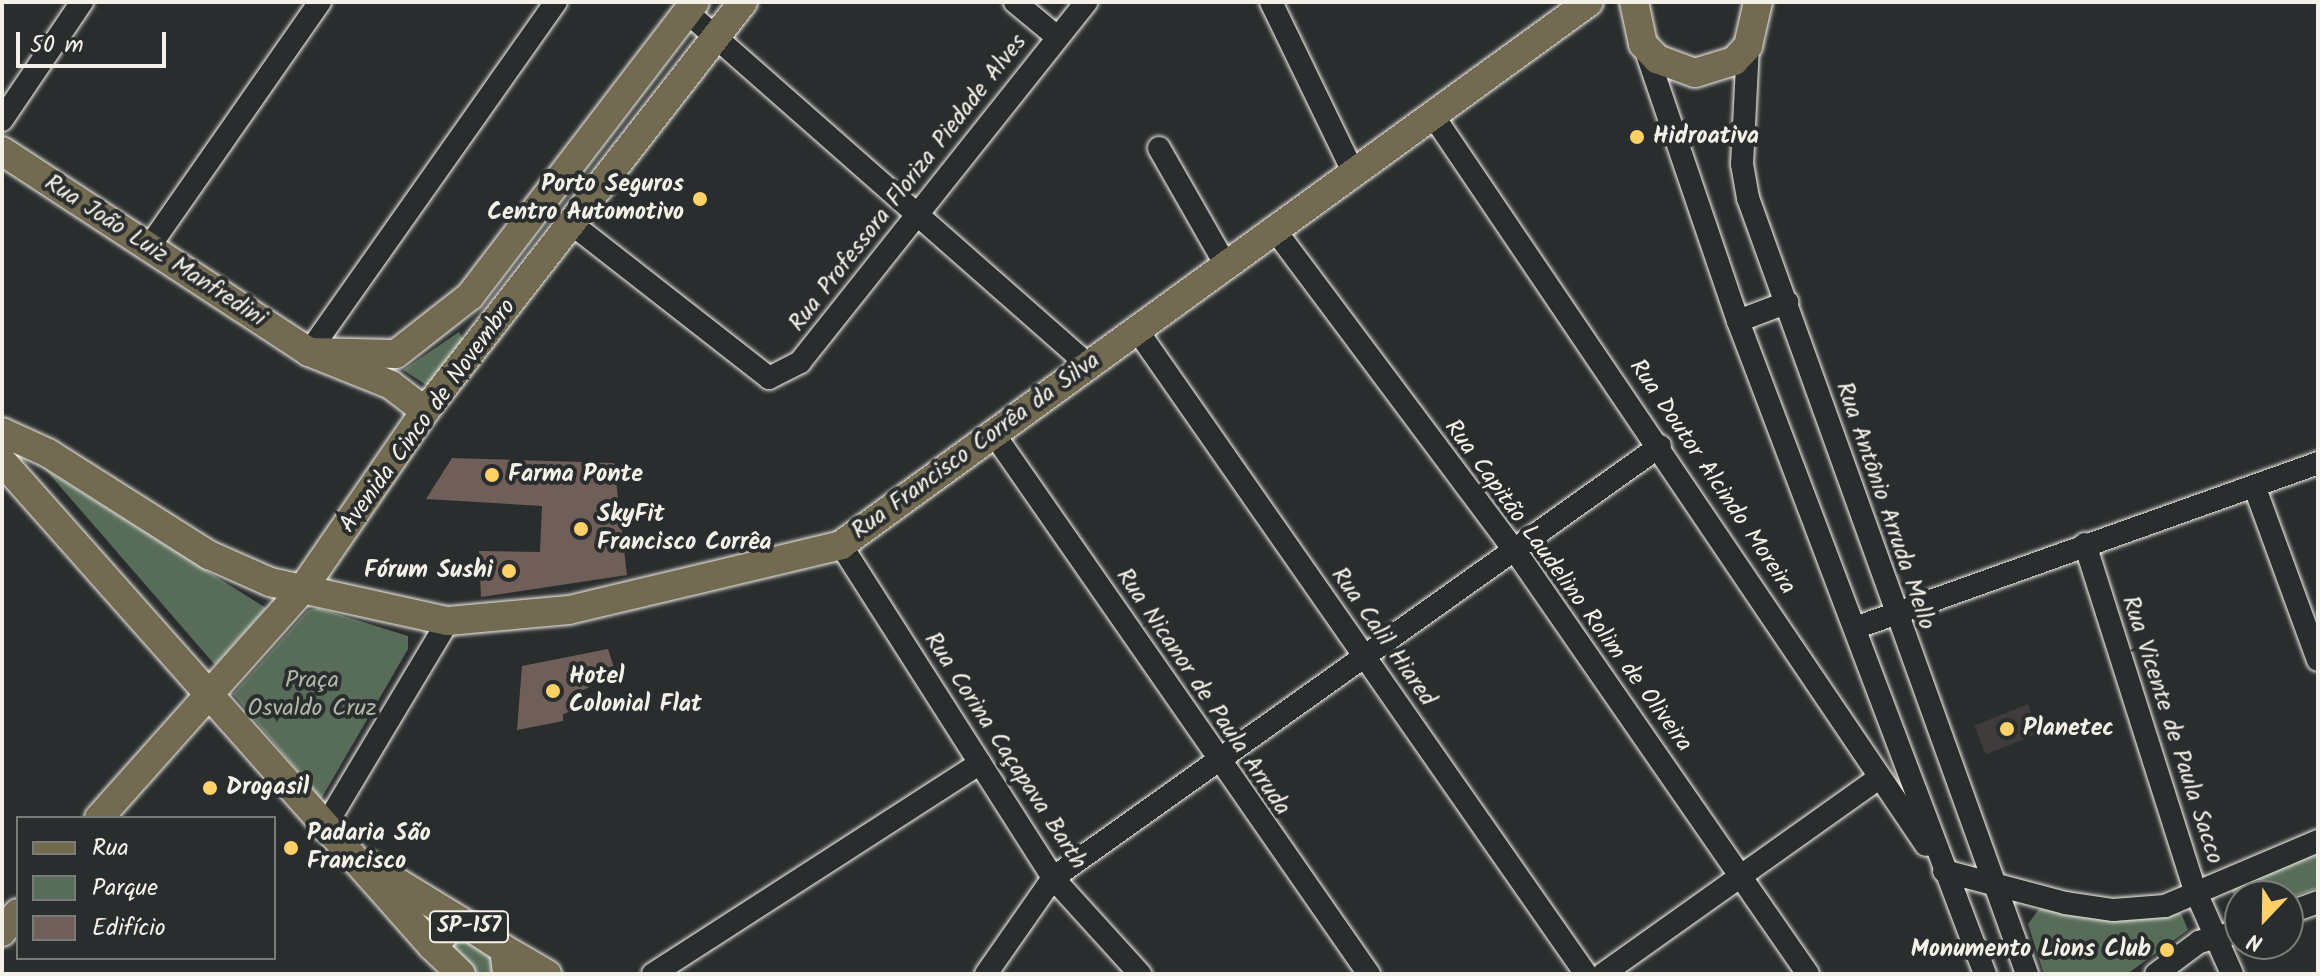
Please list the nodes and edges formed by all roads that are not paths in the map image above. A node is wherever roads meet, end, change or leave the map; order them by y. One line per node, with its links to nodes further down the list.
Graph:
1 (82, 2): 17 (street)
2 (320, 2): 24 (street)
3 (556, 2): 29 (street)
4 (743, 2): 13 (main road, Avenida Cinco de Novembro)
5 (1015, 2): 12 (street)
6 (1086, 2): 12 (street, Rua Professora Floriza Piedade Alves)
7 (1271, 2): 20 (street)
8 (1634, 2): 14 (main road)
9 (1759, 4): 15 (main road)
10 (691, 7): 13 (street); 29 (main road, Avenida Cinco de Novembro)
11 (1578, 10): 14 (main road, Rua Francisco Corrêa da Silva); 16 (main road, Rua Francisco Corrêa da Silva)
12 (1056, 36): 21 (street, Rua Professora Floriza Piedade Alves)
13 (714, 39): 21 (street); 22 (main road, Avenida Cinco de Novembro)
14 (1640, 39): 15 (main road, Rua Francisco Corrêa da Silva); 27 (street)
15 (1748, 46): 26 (street, Rua Antônio Arruda Mello)
16 (1432, 114): 20 (main road, Rua Francisco Corrêa da Silva); 34 (street, Rua Doutor Alcindo Moreira)
17 (2, 120)
18 (1159, 148): 25 (street)
19 (2, 151): 24 (main road, Rua João Luiz Manfredini)
20 (1353, 172): 23 (main road, Rua Francisco Corrêa da Silva)
21 (917, 211): 22 (street, Rua Professora Floriza Piedade Alves); 30 (street)
22 (572, 224): 31 (main road, Avenida Cinco de Novembro)
23 (1277, 233): 25 (main road, Rua Francisco Corrêa da Silva); 40 (street, Rua Capitão Laudelino Rolim de Oliveira)
24 (149, 247): 29 (main road, Rua João Luiz Manfredini)
25 (1227, 267): 28 (main road, Rua Francisco Corrêa da Silva)
26 (1788, 302): 27 (street); 42 (street, Rua Antônio Arruda Mello)
27 (1738, 321): 44 (street)
28 (1137, 330): 30 (main road, Rua Francisco Corrêa da Silva); 45 (street, Rua Calil Hiared)
29 (309, 352): 31 (main road, Rua João Luiz Manfredini)
30 (1086, 363): 33 (main road, Rua Francisco Corrêa da Silva)
31 (425, 411): 41 (main road, Avenida Cinco de Novembro)
32 (2, 432): 41 (main road, Rua Francisco Corrêa da Silva)
33 (996, 437): 39 (main road, Rua Francisco Corrêa da Silva); 48 (street, Rua Nicanor de Paula Arruda)
34 (1660, 446): 40 (street); 50 (street, Rua Doutor Alcindo Moreira)
35 (2, 461): 47 (main road)
36 (2318, 463): 37 (street)
37 (2255, 488): 38 (street); 46 (street)
38 (2085, 544): 42 (street); 58 (street, Rua Vicente de Paula Sacco)
39 (841, 545): 43 (main road, Rua Francisco Corrêa da Silva); 49 (street, Rua Corina Caçapava Barth)
40 (1516, 552): 45 (street); 55 (street, Rua Capitão Laudelino Rolim de Oliveira)
41 (302, 590): 43 (main road, Rua Francisco Corrêa da Silva); 47 (main road, Avenida Cinco de Novembro)
42 (1893, 615): 44 (street); 57 (street, Rua Antônio Arruda Mello)
43 (448, 621): 52 (street)
44 (1855, 628): 54 (street)
45 (1366, 658): 48 (street); 72 (street, Rua Calil Hiared)
46 (2318, 660)
47 (208, 691): 51 (main road, Avenida Cinco de Novembro); 52 (main road)
48 (1219, 757): 56 (street); 71 (street, Rua Nicanor de Paula Arruda)
49 (980, 763): 56 (street, Rua Corina Caçapava Barth); 68 (street)
50 (1879, 778): 54 (street, Rua Doutor Alcindo Moreira); 55 (street)
51 (101, 816)
52 (329, 837): 60 (main road); 64 (main road)
53 (2318, 841): 58 (street)
54 (1944, 871): 57 (street); 75 (street)
55 (1741, 876): 73 (street); 74 (street, Rua Capitão Laudelino Rolim de Oliveira)
56 (1053, 878): 69 (street); 70 (street, Rua Corina Caçapava Barth)
57 (1989, 882): 58 (street); 76 (street, Rua Antônio Arruda Mello)
58 (2195, 890): 63 (street, Rua Vicente de Paula Sacco)
59 (16, 915): 61 (main road)
60 (470, 927): 64 (main road, SP-157); 65 (main road, SP-157)
61 (2, 932)
62 (2224, 937): 63 (street)
63 (2218, 939): 77 (street); 78 (street, Rua Vicente de Paula Sacco)
64 (431, 958): 66 (main road, SP-157)
65 (506, 961): 67 (main road, SP-157)
66 (461, 974)
67 (547, 974)
68 (653, 974)
69 (986, 974)
70 (1140, 974)
71 (1369, 974)
72 (1586, 974)
73 (1603, 974)
74 (1808, 974)
75 (1985, 974)
76 (2027, 974)
77 (2156, 974)
78 (2232, 974)

